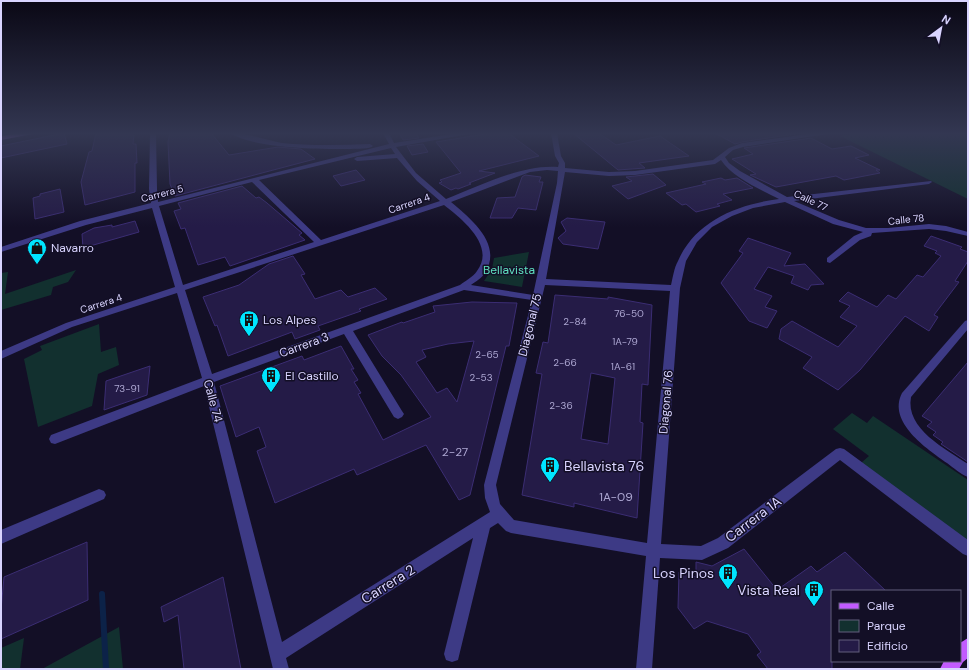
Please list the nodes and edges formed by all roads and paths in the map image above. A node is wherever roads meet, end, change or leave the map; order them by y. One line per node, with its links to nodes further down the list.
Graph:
1 (153, 164): 16 (street, Calle 74)
2 (319, 164): 12 (street, Carrera 5)
3 (406, 164): 15 (street)
4 (562, 164): 10 (street, Diagonal 75)
5 (570, 164): 11 (street)
6 (708, 164): 11 (street, Carrera 4)
7 (712, 164): 9 (street, Calle 77)
8 (726, 164): 9 (street, Calle 77)
9 (728, 167): 14 (street, Calle 77)
10 (562, 170): 11 (street, Carrera 4); 15 (street, Carrera 4); 24 (street, Diagonal 75)
11 (592, 173)
12 (254, 180): 16 (street, Carrera 5); 21 (street)
13 (930, 182): 14 (street)
14 (784, 199): 17 (street, Calle 77); 26 (street, Diagonal 76)
15 (446, 202): 21 (street, Carrera 4); 25 (street)
16 (156, 205): 22 (street, Carrera 5); 27 (street, Calle 74)
17 (845, 226): 18 (street, Calle 78); 20 (street)
18 (867, 230): 19 (street, Calle 78); 20 (street)
19 (968, 234)
20 (857, 238): 23 (street)
21 (321, 244): 27 (street, Carrera 4)
22 (1, 250)
23 (830, 260)
24 (541, 282): 26 (street); 28 (street, Diagonal 75)
25 (463, 287): 28 (street); 30 (street, Carrera 3)
26 (676, 288): 41 (street, Diagonal 76)
27 (180, 289): 31 (street, Carrera 4); 32 (street, Calle 74)
28 (536, 298): 37 (street, Diagonal 75)
29 (968, 323): 35 (street)
30 (347, 330): 32 (street, Carrera 3); 33 (street)
31 (1, 355)
32 (208, 380): 34 (street, Carrera 3); 45 (street, Calle 74)
33 (398, 414)
34 (55, 439)
35 (968, 471)
36 (98, 495): 39 (street)
37 (498, 515): 38 (street, Carrera 2); 41 (street, Carrera 1A)
38 (484, 524): 43 (street); 45 (street, Carrera 2)
39 (1, 538)
40 (968, 549): 41 (street, Carrera 1A)
41 (655, 551): 46 (street, Diagonal 76)
42 (968, 646): 44 (main road)
43 (452, 654)
44 (961, 654)
45 (280, 661)
46 (644, 669)

